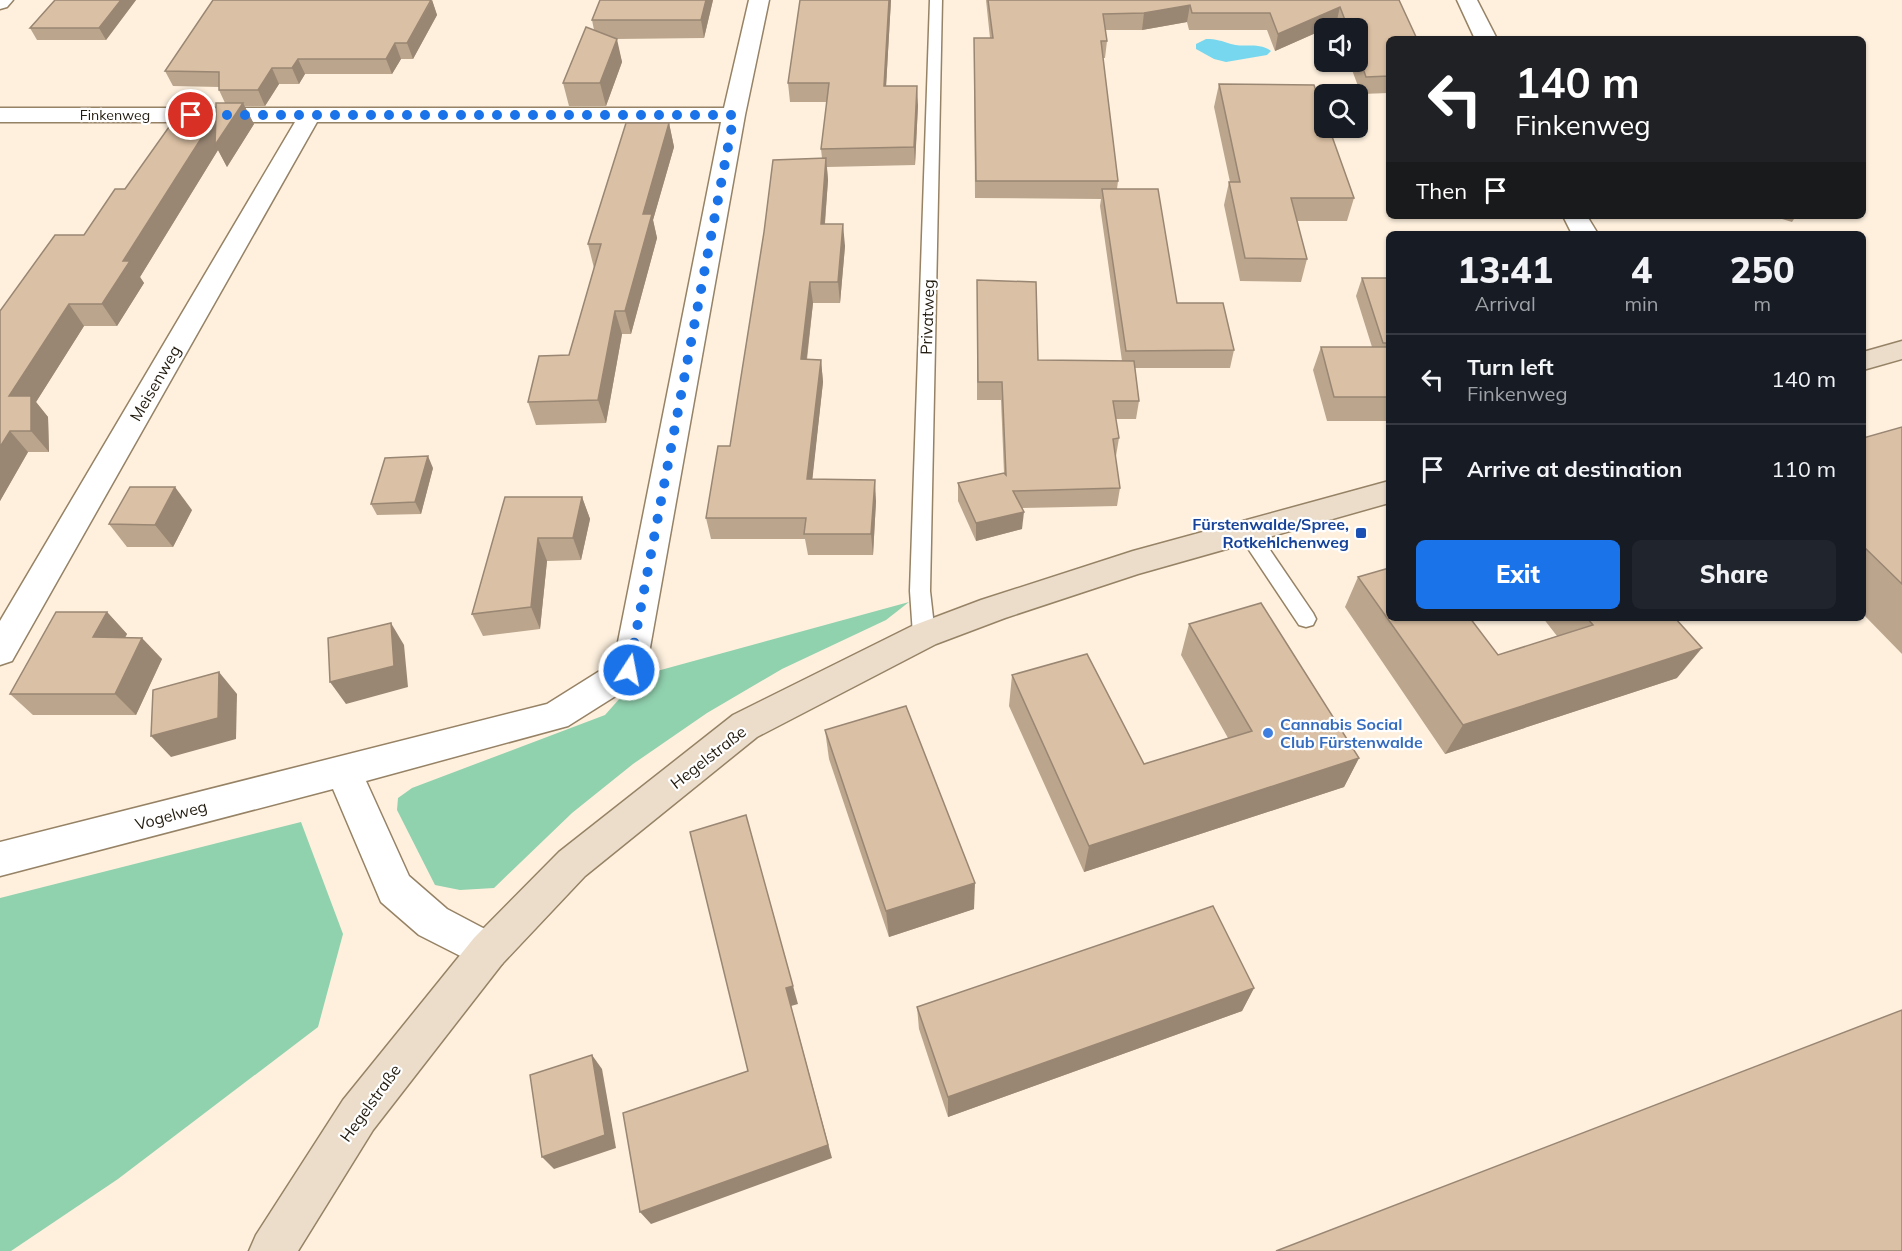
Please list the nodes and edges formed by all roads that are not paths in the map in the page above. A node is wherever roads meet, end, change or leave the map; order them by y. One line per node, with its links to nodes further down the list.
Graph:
1 (759, 0): 7 (street)
2 (936, 0): 13 (lane, Privatweg)
3 (1467, 0): 4 (street)
4 (1485, 36)
5 (0, 115): 6 (street, Finkenweg)
6 (310, 115): 7 (street, Finkenweg); 14 (street, Meisenweg)
7 (734, 115): 15 (street, Vogelweg)
8 (1902, 350): 9 (main road)
9 (1866, 360)
10 (1386, 493): 11 (main road, Hegelstraße)
11 (1246, 530): 12 (lane); 13 (main road, Hegelstraße)
12 (1306, 619)
13 (924, 635): 17 (main road, Hegelstraße)
14 (0, 651)
15 (343, 770): 16 (street, Vogelweg); 17 (street)
16 (0, 859)
17 (488, 951): 18 (main road, Hegelstraße)
18 (272, 1251)

